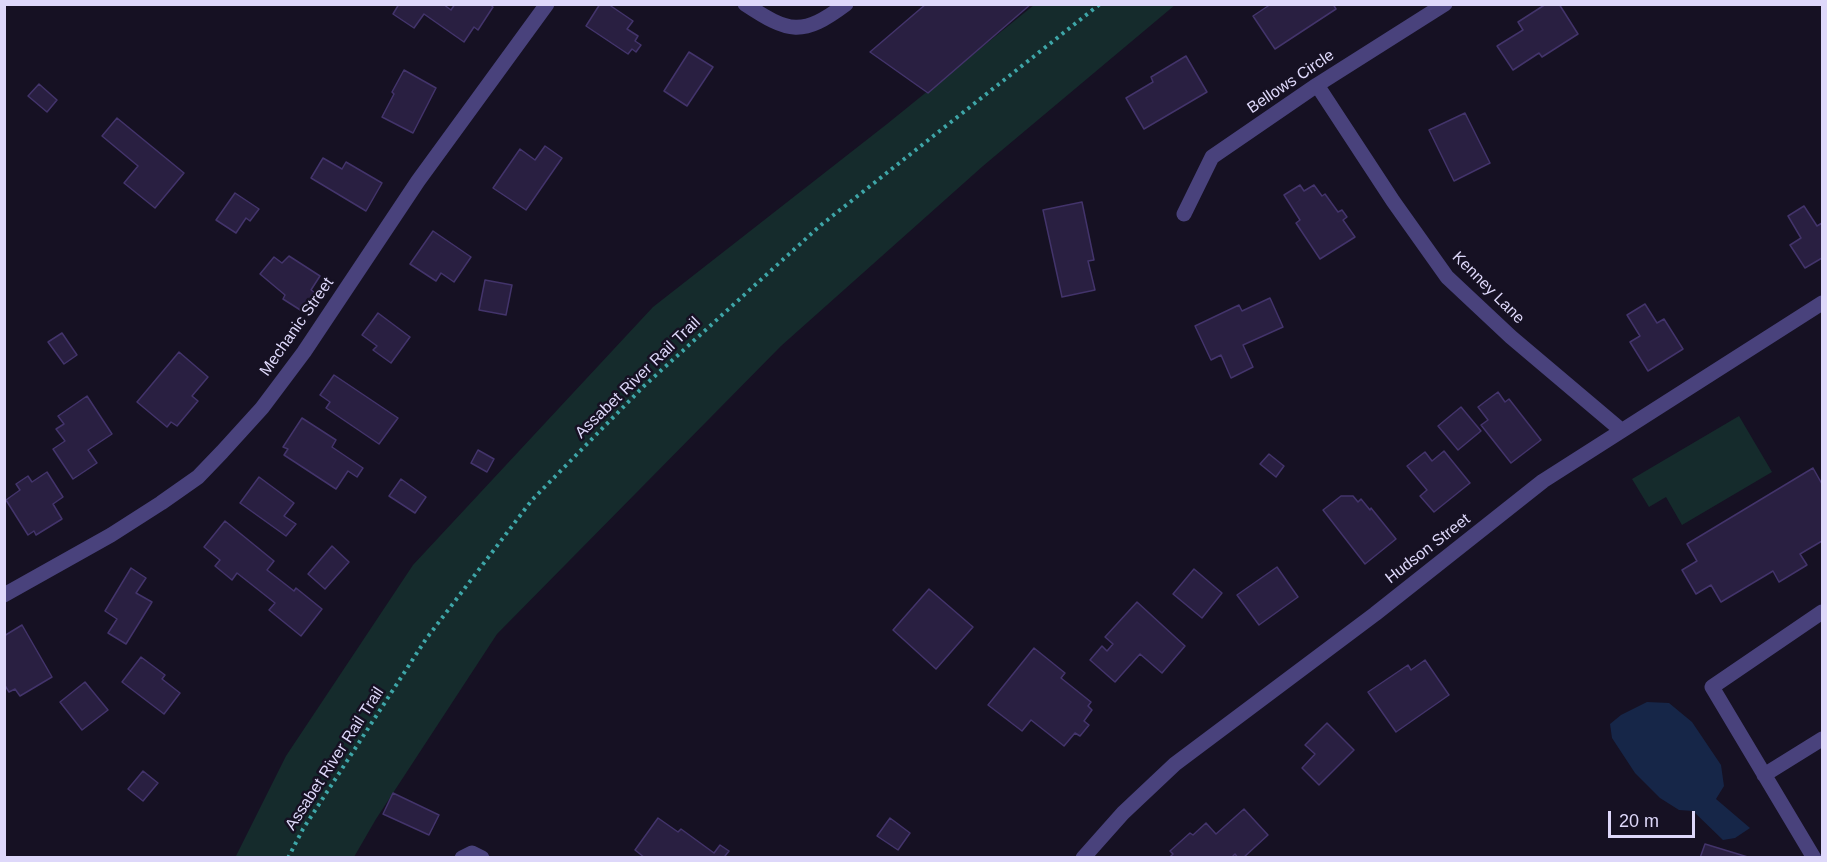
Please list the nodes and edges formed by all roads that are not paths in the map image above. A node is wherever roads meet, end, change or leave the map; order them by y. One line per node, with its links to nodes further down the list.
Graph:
1 (547, 4): 9 (street, Mechanic Street)
2 (745, 4): 3 (street)
3 (846, 4)
4 (1445, 4): 5 (street, Bellows Circle)
5 (1317, 86): 6 (street, Bellows Circle); 8 (street, Kenney Lane)
6 (1184, 214)
7 (1822, 303): 8 (street, Hudson Street)
8 (1621, 430): 15 (street, Hudson Street)
9 (4, 595)
10 (1822, 612): 12 (street)
11 (1822, 739): 12 (street)
12 (1764, 775): 16 (street)
13 (462, 858): 14 (street)
14 (482, 858)
15 (1083, 858)
16 (1814, 858)

